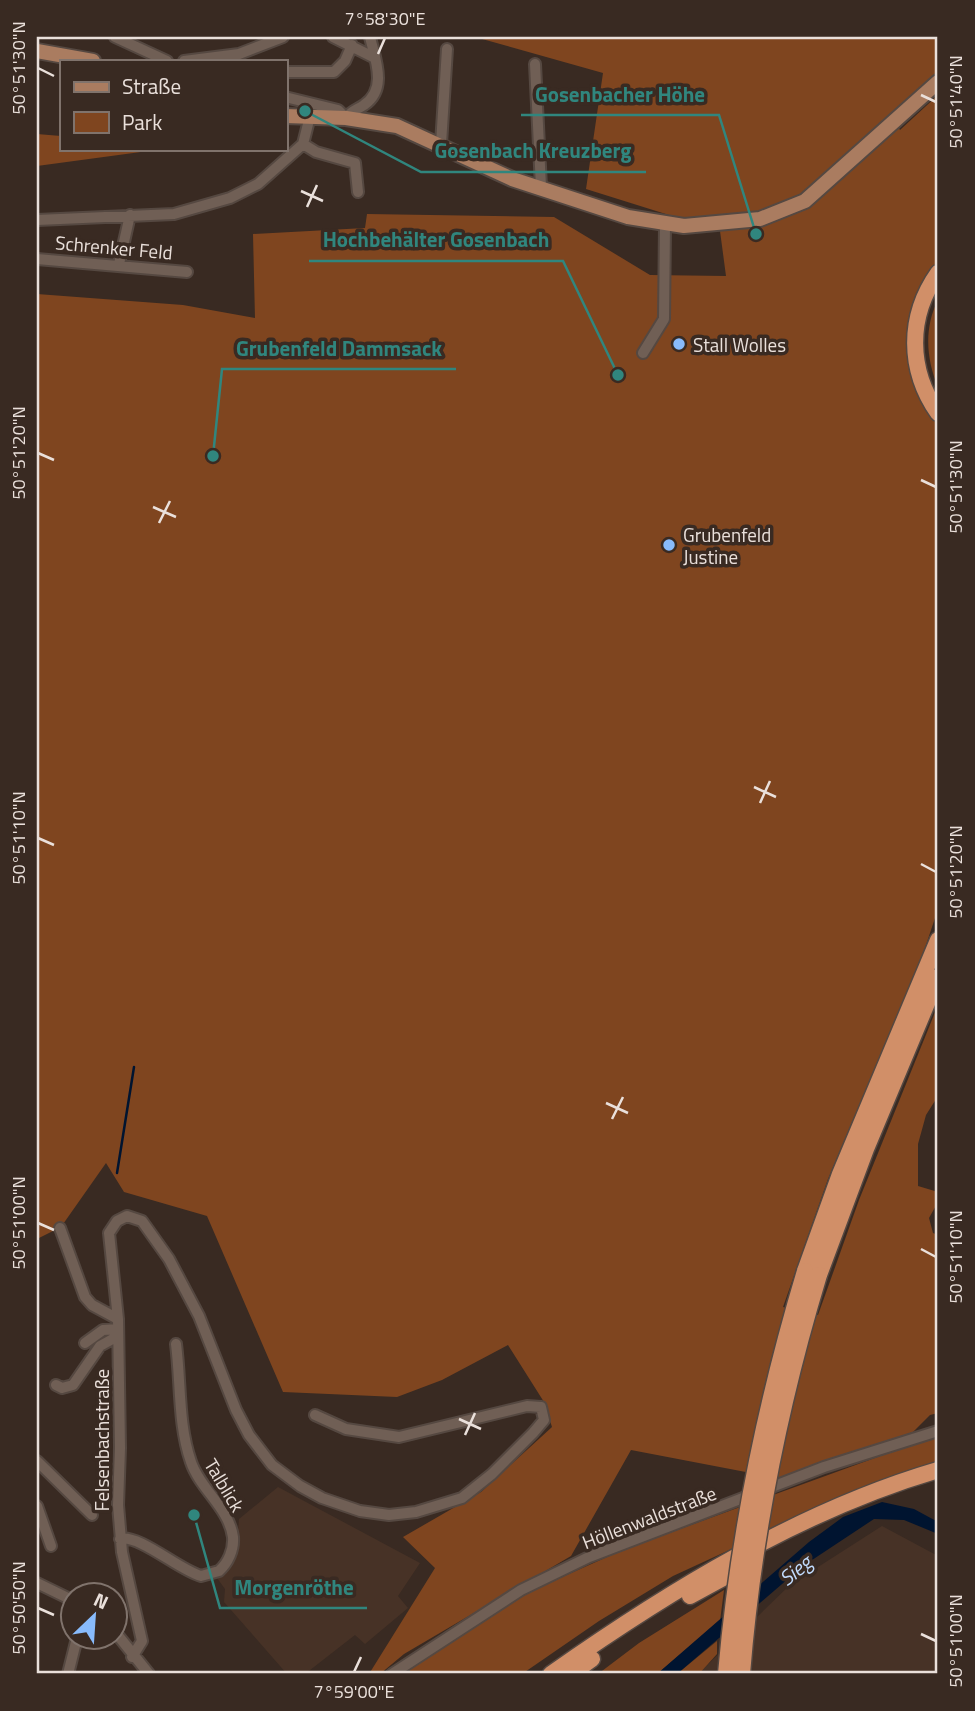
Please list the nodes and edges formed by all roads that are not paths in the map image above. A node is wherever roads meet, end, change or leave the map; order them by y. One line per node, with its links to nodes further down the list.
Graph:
1 (115, 37): 10 (street)
2 (283, 37): 11 (street)
3 (333, 37): 5 (street)
4 (370, 37): 8 (street)
5 (352, 45): 8 (street); 13 (street)
6 (447, 49): 20 (street)
7 (37, 51): 9 (main road)
8 (375, 58): 18 (street)
9 (87, 60)
10 (165, 60)
11 (192, 60)
12 (535, 64): 21 (street)
13 (289, 72)
14 (938, 82): 25 (main road)
15 (287, 97): 18 (street)
16 (287, 116): 17 (main road)
17 (310, 116): 18 (main road); 19 (street)
18 (346, 118): 20 (main road)
19 (303, 144): 22 (street); 23 (street)
20 (442, 144): 21 (main road)
21 (541, 187): 25 (main road)
22 (358, 192)
23 (130, 215): 24 (street); 27 (street)
24 (37, 220)
25 (665, 225): 31 (street)
26 (37, 258): 27 (street, Schrenker Feld)
27 (119, 264): 28 (street, Schrenker Feld)
28 (187, 272)
29 (938, 273): 33 (highway)
30 (938, 287): 32 (highway)
31 (643, 353)
32 (938, 400)
33 (938, 413)
34 (938, 940): 37 (highway)
35 (938, 977): 37 (highway)
36 (60, 1228): 38 (street)
37 (812, 1273): 61 (highway, bridge); 62 (highway, bridge)
38 (118, 1328): 39 (street); 41 (street); 42 (street, Felsenbachstraße); 48 (street, Felsenbachstraße)
39 (85, 1343)
40 (176, 1344): 48 (street, Talblick)
41 (56, 1385)
42 (316, 1415)
43 (938, 1431): 58 (street, Höllenwaldstraße)
44 (37, 1461): 47 (street)
45 (935, 1477): 50 (highway)
46 (37, 1506): 49 (street)
47 (92, 1515)
48 (120, 1539): 55 (street, Felsenbachstraße)
49 (51, 1546)
50 (758, 1553): 59 (highway); 60 (highway)
51 (37, 1583): 52 (street)
52 (60, 1594)
53 (73, 1652): 56 (street)
54 (129, 1652): 55 (street)
55 (132, 1657): 57 (street)
56 (68, 1674)
57 (149, 1674)
58 (391, 1674)
59 (551, 1674)
60 (570, 1674)
61 (726, 1674)
62 (742, 1674)

